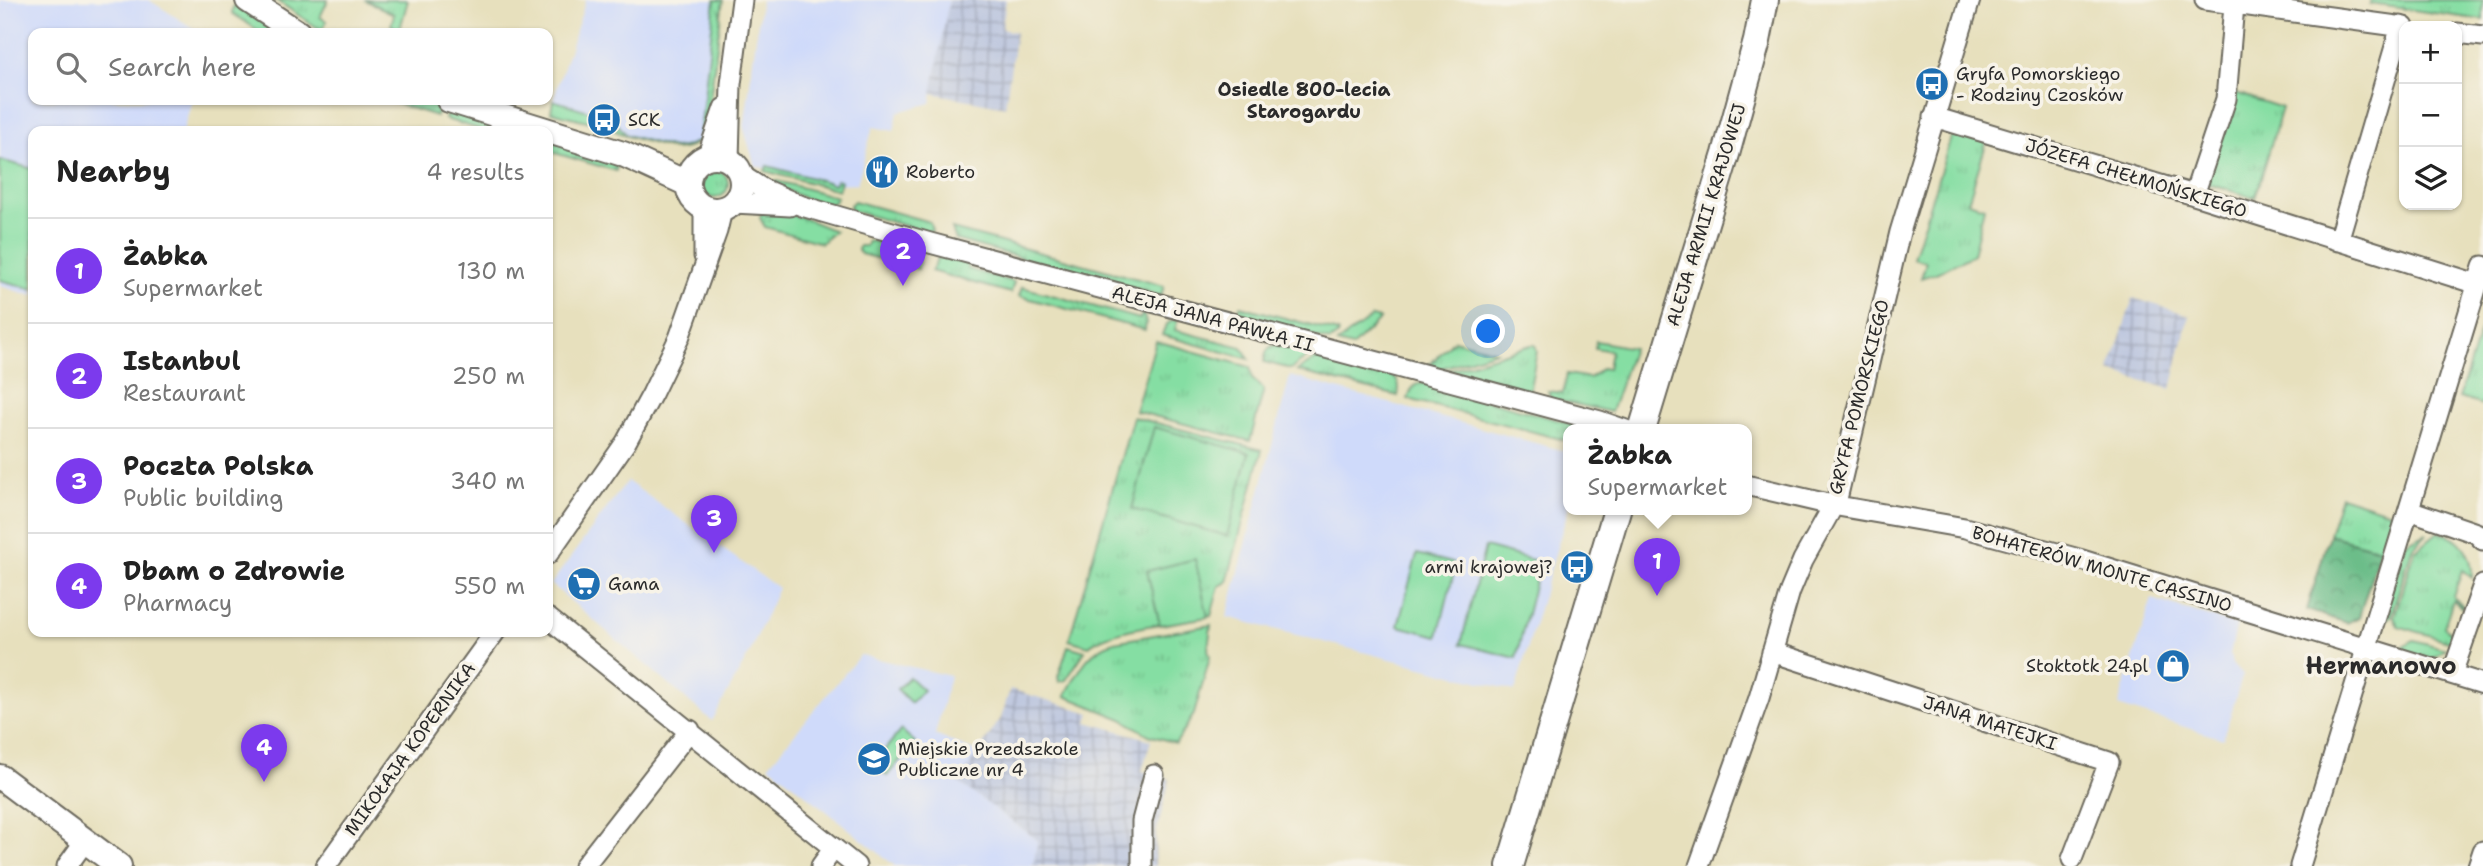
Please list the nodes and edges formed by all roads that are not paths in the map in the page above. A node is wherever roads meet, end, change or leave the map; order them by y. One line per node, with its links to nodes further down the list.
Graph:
1 (248, 0): 8 (street)
2 (742, 0): 16 (street)
3 (1765, 0): 23 (main road, ALEJA ARMII KRAJOWEJ)
4 (1970, 0): 13 (street, GRYFA POMORSKIEGO)
5 (2205, 0): 6 (street)
6 (2234, 5): 7 (street); 17 (street)
7 (2399, 26)
8 (290, 28)
9 (2462, 34): 10 (street)
10 (2483, 36)
11 (2399, 39): 20 (street)
12 (465, 105): 14 (street, ALEJA JANA PAWŁA II)
13 (1934, 117): 17 (street, JÓZEFA CHEŁMOŃSKIEGO); 25 (street, GRYFA POMORSKIEGO)
14 (533, 126)
15 (553, 132): 16 (street, ALEJA JANA PAWŁA II)
16 (712, 168): 18 (street, ALEJA JANA PAWŁA II); 19 (street); 19 (street)
17 (2194, 195): 20 (street, JÓZEFA CHEŁMOŃSKIEGO)
18 (802, 206): 19 (street, ALEJA JANA PAWŁA II); 22 (street, ALEJA JANA PAWŁA II)
19 (720, 207): 29 (street)
20 (2337, 241): 21 (street, JÓZEFA CHEŁMOŃSKIEGO)
21 (2480, 275): 26 (street)
22 (1609, 424)
23 (1644, 424)
24 (1752, 486): 25 (street, BOHATERÓW MONTE CASSINO)
25 (1832, 505): 33 (street, BOHATERÓW MONTE CASSINO); 34 (street, GRYFA POMORSKIEGO)
26 (2409, 510): 28 (street); 33 (street)
27 (1615, 515): 51 (main road)
28 (2483, 540)
29 (553, 547)
30 (2483, 584): 35 (street)
31 (553, 622): 37 (street)
32 (491, 637): 46 (street, MIKOŁAJA KOPERNIKA)
33 (2365, 648): 35 (street, BOHATERÓW MONTE CASSINO); 53 (street)
34 (1772, 652): 43 (street, JANA MATEJKI); 52 (street, GRYFA POMORSKIEGO)
35 (2452, 674): 36 (street, BOHATERÓW MONTE CASSINO)
36 (2483, 684)
37 (690, 730): 41 (street); 47 (street)
38 (1154, 775): 50 (street)
39 (0, 777): 40 (street)
40 (85, 841): 44 (street); 45 (street)
41 (834, 848): 48 (street); 49 (street)
42 (2483, 850): 54 (street)
43 (2072, 859)
44 (67, 866)
45 (119, 866)
46 (326, 866)
47 (584, 866)
48 (821, 866)
49 (856, 866)
50 (1142, 866)
51 (1510, 866)
52 (1699, 866)
53 (2300, 866)
54 (2478, 866)

